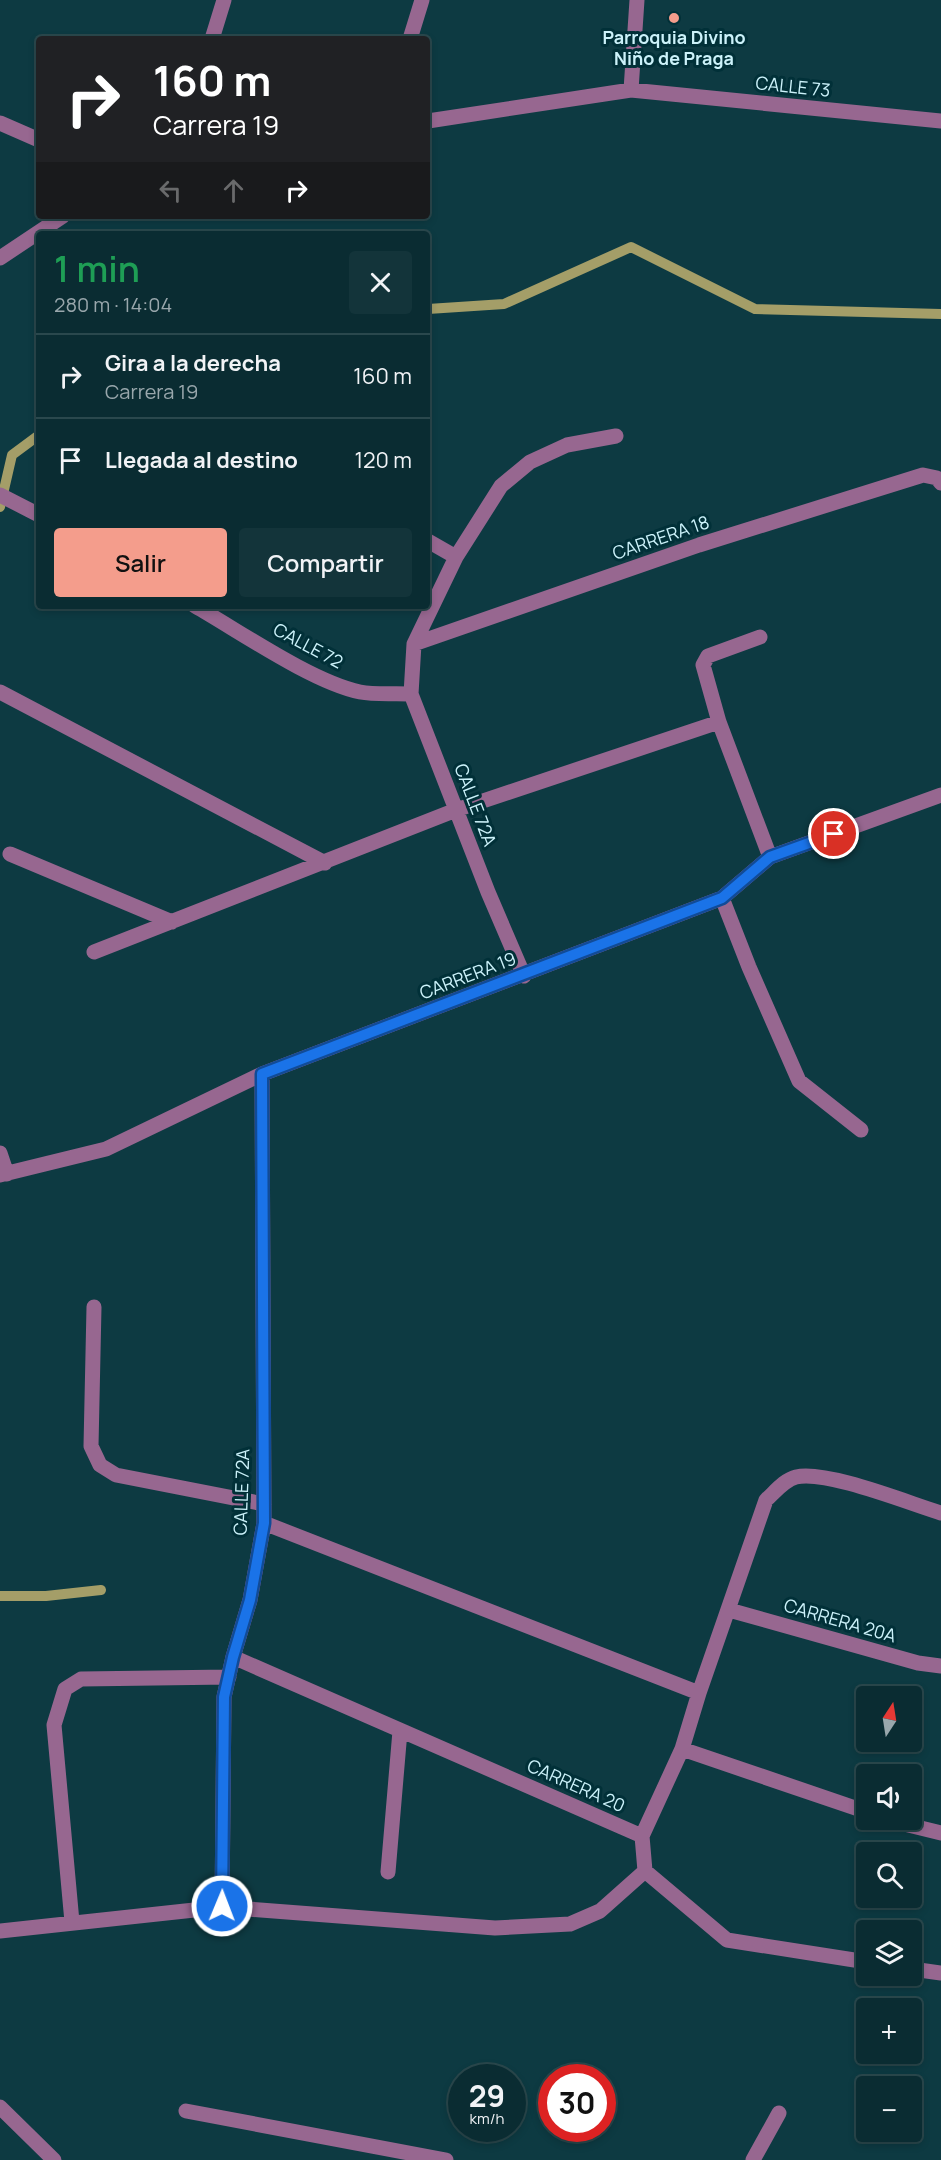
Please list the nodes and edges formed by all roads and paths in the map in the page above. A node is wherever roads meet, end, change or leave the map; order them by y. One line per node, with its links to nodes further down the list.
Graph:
1 (224, 0): 4 (street)
2 (422, 0): 5 (street)
3 (638, 0): 6 (street)
4 (213, 36)
5 (411, 36)
6 (631, 90): 7 (street, CALLE 73); 8 (street, CALLE 73)
7 (430, 121)
8 (941, 121)
9 (0, 123): 10 (street)
10 (36, 139)
11 (58, 219): 12 (street)
12 (40, 231)
13 (36, 234): 14 (street)
14 (0, 258)
15 (616, 436): 20 (street)
16 (941, 483): 23 (street, CARRERA 18)
17 (0, 495): 18 (street)
18 (36, 514)
19 (430, 543): 20 (street)
20 (456, 557): 23 (street)
21 (200, 609): 25 (street, CALLE 72)
22 (760, 637): 26 (street)
23 (414, 644): 25 (street, CALLE 72A)
24 (0, 692): 31 (street)
25 (411, 694): 28 (street, CALLE 72A)
26 (719, 722): 28 (street); 30 (street)
27 (941, 795): 30 (street, CARRERA 19)
28 (456, 810): 31 (street); 35 (street, CALLE 72A)
29 (10, 854): 33 (street)
30 (770, 857): 32 (street, CARRERA 19)
31 (325, 863): 33 (street)
32 (722, 898): 35 (street, CARRERA 19); 37 (street)
33 (172, 922): 34 (street)
34 (94, 952)
35 (524, 976): 36 (street, CARRERA 19)
36 (262, 1074): 39 (street, CARRERA 19); 41 (street, CALLE 72A)
37 (861, 1130)
38 (0, 1153): 39 (street)
39 (4, 1175)
40 (94, 1307): 41 (street)
41 (264, 1504): 43 (street, CALLE 72A)
42 (941, 1513): 44 (street)
43 (264, 1523): 45 (street, CALLE 72A); 48 (street)
44 (729, 1610): 46 (street, CARRERA 20A); 48 (street)
45 (233, 1657): 47 (street, CALLE 72A); 49 (street, CARRERA 20)
46 (941, 1666)
47 (229, 1677): 57 (street, CALLE 72A); 58 (street)
48 (699, 1693): 50 (street)
49 (400, 1731): 54 (street, CARRERA 20); 56 (street)
50 (682, 1749): 51 (street); 54 (street)
51 (856, 1808)
52 (922, 1828): 53 (street)
53 (941, 1833)
54 (642, 1836): 55 (street)
55 (645, 1871): 57 (street); 60 (street)
56 (388, 1872)
57 (222, 1906): 58 (street)
58 (72, 1922): 59 (street)
59 (0, 1931)
60 (856, 1960)
61 (922, 1970): 62 (street)
62 (941, 1973)
63 (0, 2107): 66 (street)
64 (186, 2111): 67 (street)
65 (779, 2113): 68 (street)
66 (54, 2160)
67 (446, 2160)
68 (753, 2160)

